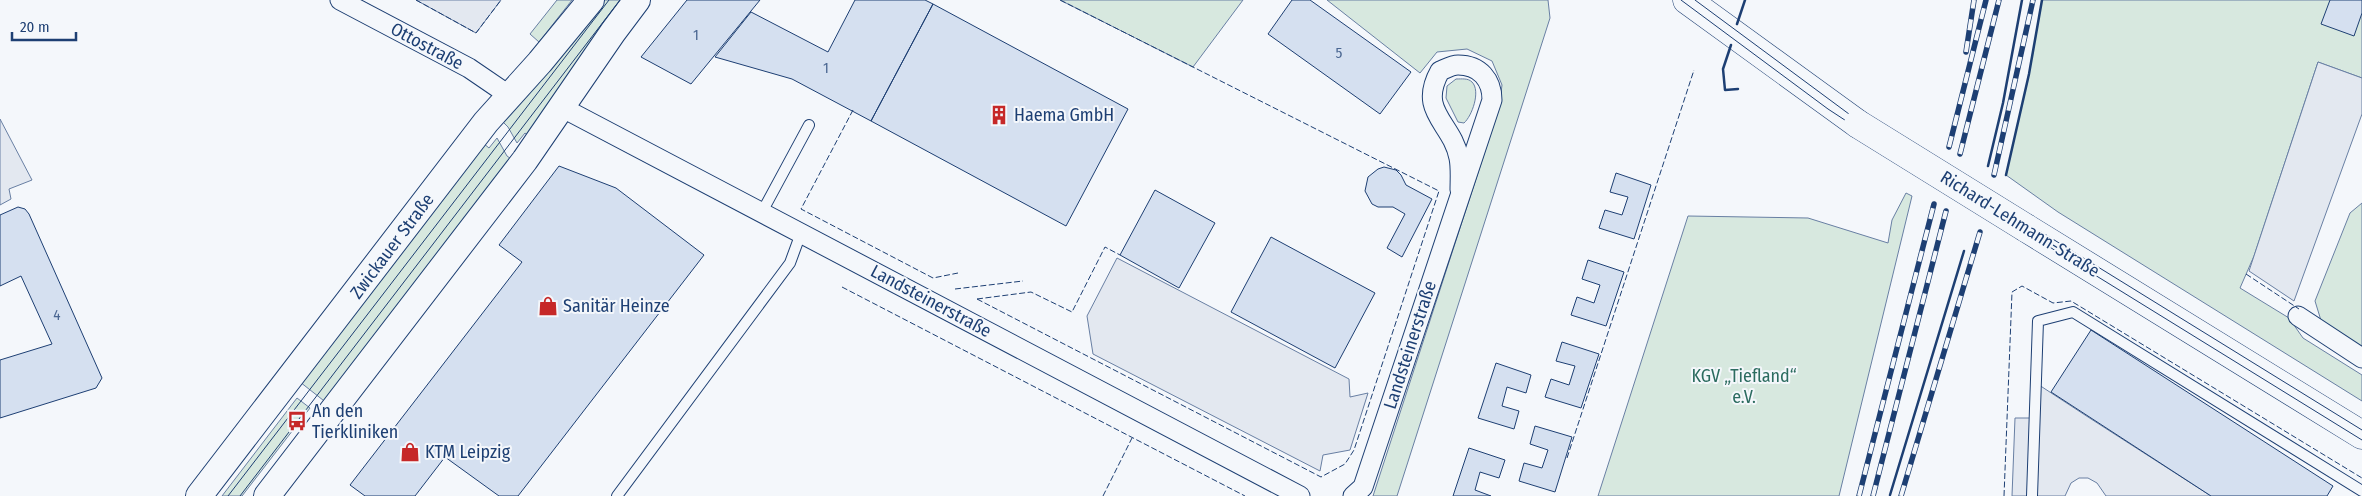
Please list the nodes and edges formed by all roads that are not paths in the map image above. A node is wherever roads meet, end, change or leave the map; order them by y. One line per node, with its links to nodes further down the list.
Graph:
1 (340, 0): 5 (street, Ottostraße)
2 (591, 0): 5 (main road, Zwickauer Straße)
3 (637, 0): 6 (main road)
4 (1687, 0): 13 (main road, Richard-Lehmann-Straße, bridge)
5 (510, 96): 15 (main road, Zwickauer Straße)
6 (561, 107): 9 (street, Landsteinerstraße); 16 (main road)
7 (809, 125): 9 (lane)
8 (1460, 190): 8 (street, Landsteinerstraße); 19 (street, Landsteinerstraße)
9 (762, 212): 10 (street, Landsteinerstraße)
10 (801, 233): 17 (lane); 18 (street, Landsteinerstraße)
11 (2298, 316): 12 (street)
12 (2362, 358)
13 (2362, 435)
14 (2362, 491): 20 (lane)
15 (199, 496)
16 (267, 496)
17 (617, 496)
18 (1300, 496)
19 (1354, 496)
20 (2032, 496)

